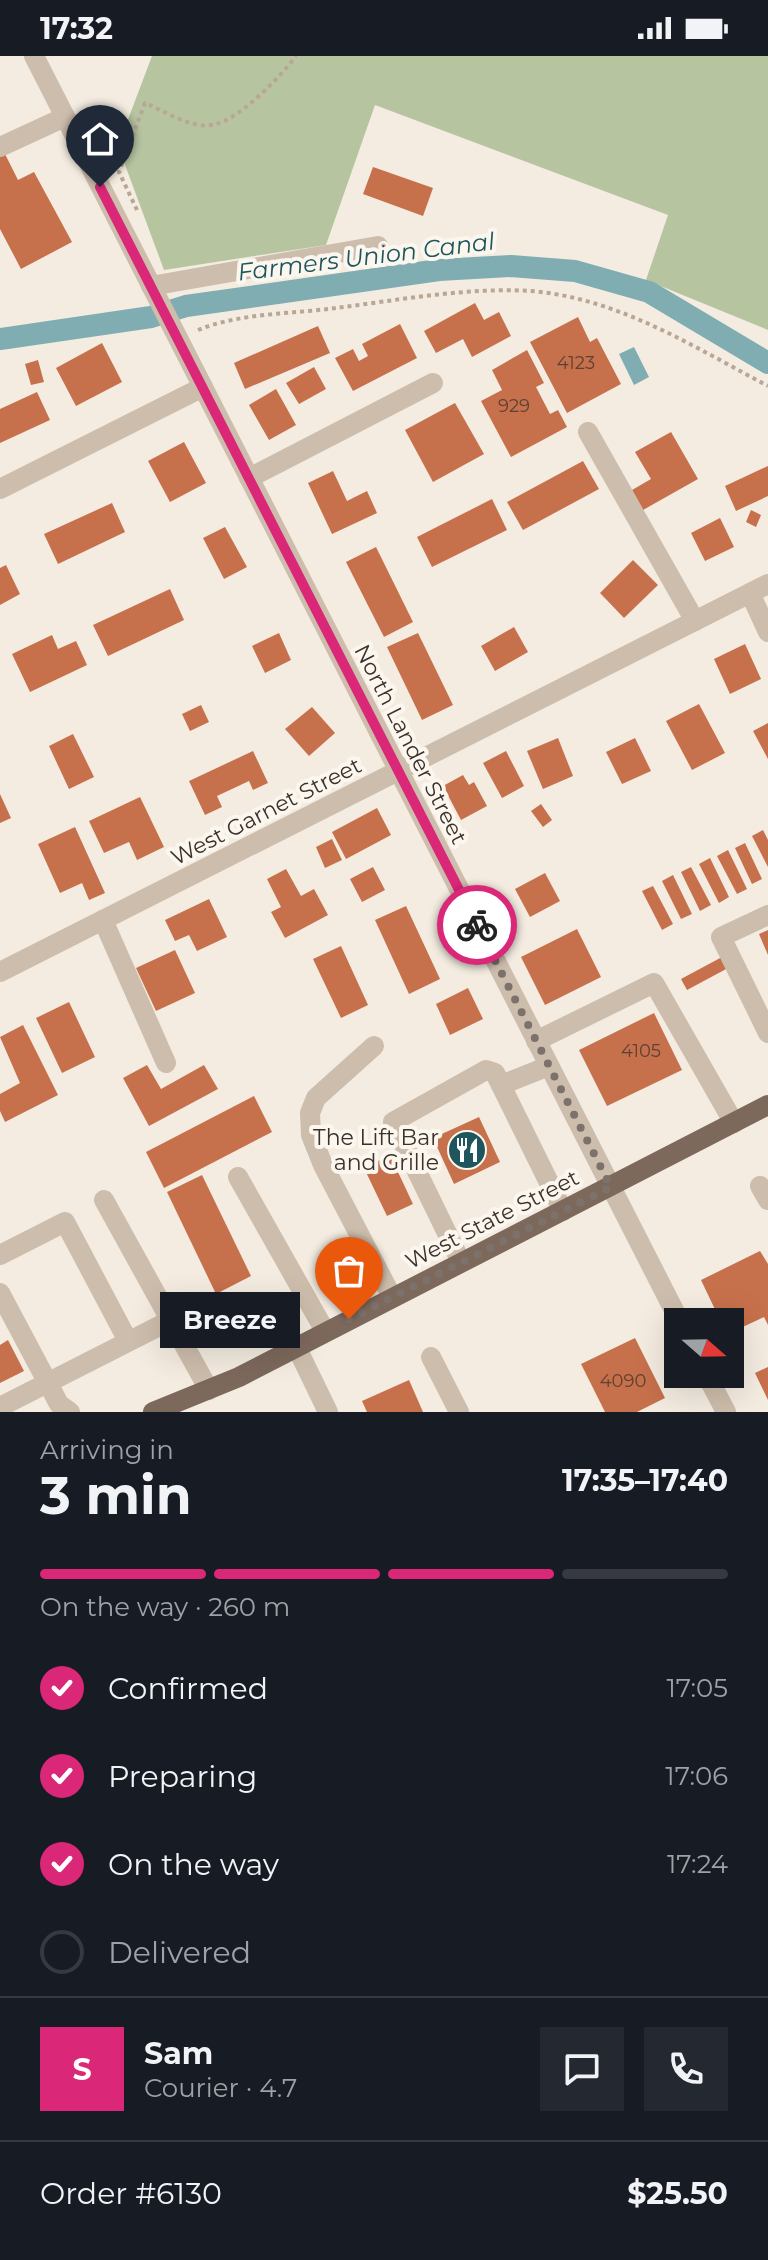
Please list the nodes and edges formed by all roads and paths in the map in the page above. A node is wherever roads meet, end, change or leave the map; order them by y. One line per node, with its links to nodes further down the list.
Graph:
1 (34, 56): 3 (street, North Lander Street)
2 (296, 56): 5 (path)
3 (65, 117): 4 (street); 7 (street, North Lander Street)
4 (0, 147)
5 (139, 216)
6 (378, 246): 7 (street)
7 (155, 294): 8 (street, North Lander Street)
8 (174, 332): 10 (path); 11 (street, North Lander Street)
9 (433, 383): 13 (street)
10 (768, 386)
11 (203, 387): 13 (street, North Lander Street); 14 (street)
12 (588, 432): 16 (street)
13 (249, 478): 18 (street, North Lander Street)
14 (0, 489)
15 (759, 589): 16 (street, West Garnet Street); 17 (street)
16 (695, 621): 18 (street, West Garnet Street)
17 (768, 632)
18 (398, 771): 20 (street, West Garnet Street); 23 (street, North Lander Street)
19 (768, 915): 22 (street)
20 (103, 920): 21 (street, West Garnet Street); 25 (street)
21 (0, 972)
22 (768, 1033)
23 (536, 1041): 26 (street, North Lander Street); 29 (street)
24 (374, 1046): 37 (street)
25 (166, 1063)
26 (549, 1066): 27 (street); 31 (street, North Lander Street)
27 (501, 1085): 33 (street); 35 (street)
28 (768, 1105): 29 (main road, West State Street)
29 (734, 1123): 31 (main road, West State Street)
30 (238, 1177): 40 (street)
31 (611, 1187): 33 (main road, West State Street); 38 (street, North Lander Street)
32 (104, 1200): 39 (street)
33 (563, 1211): 35 (main road, West State Street)
34 (0, 1255): 41 (street)
35 (461, 1262): 37 (main road, West State Street)
36 (0, 1293): 45 (street)
37 (392, 1297): 40 (main road, West State Street)
38 (673, 1308)
39 (171, 1320): 41 (street); 47 (street)
40 (325, 1331): 42 (main road, West State Street)
41 (128, 1341): 45 (street)
42 (297, 1348): 44 (main road, West State Street); 52 (street)
43 (431, 1357): 53 (street)
44 (239, 1377): 47 (main road, West State Street); 51 (main road, West State Street)
45 (49, 1380): 48 (street); 49 (street)
46 (713, 1388): 54 (street)
47 (209, 1390): 50 (main road, West State Street)
48 (0, 1407)
49 (70, 1412)
50 (153, 1412)
51 (192, 1412)
52 (328, 1412)
53 (459, 1412)
54 (726, 1412)

